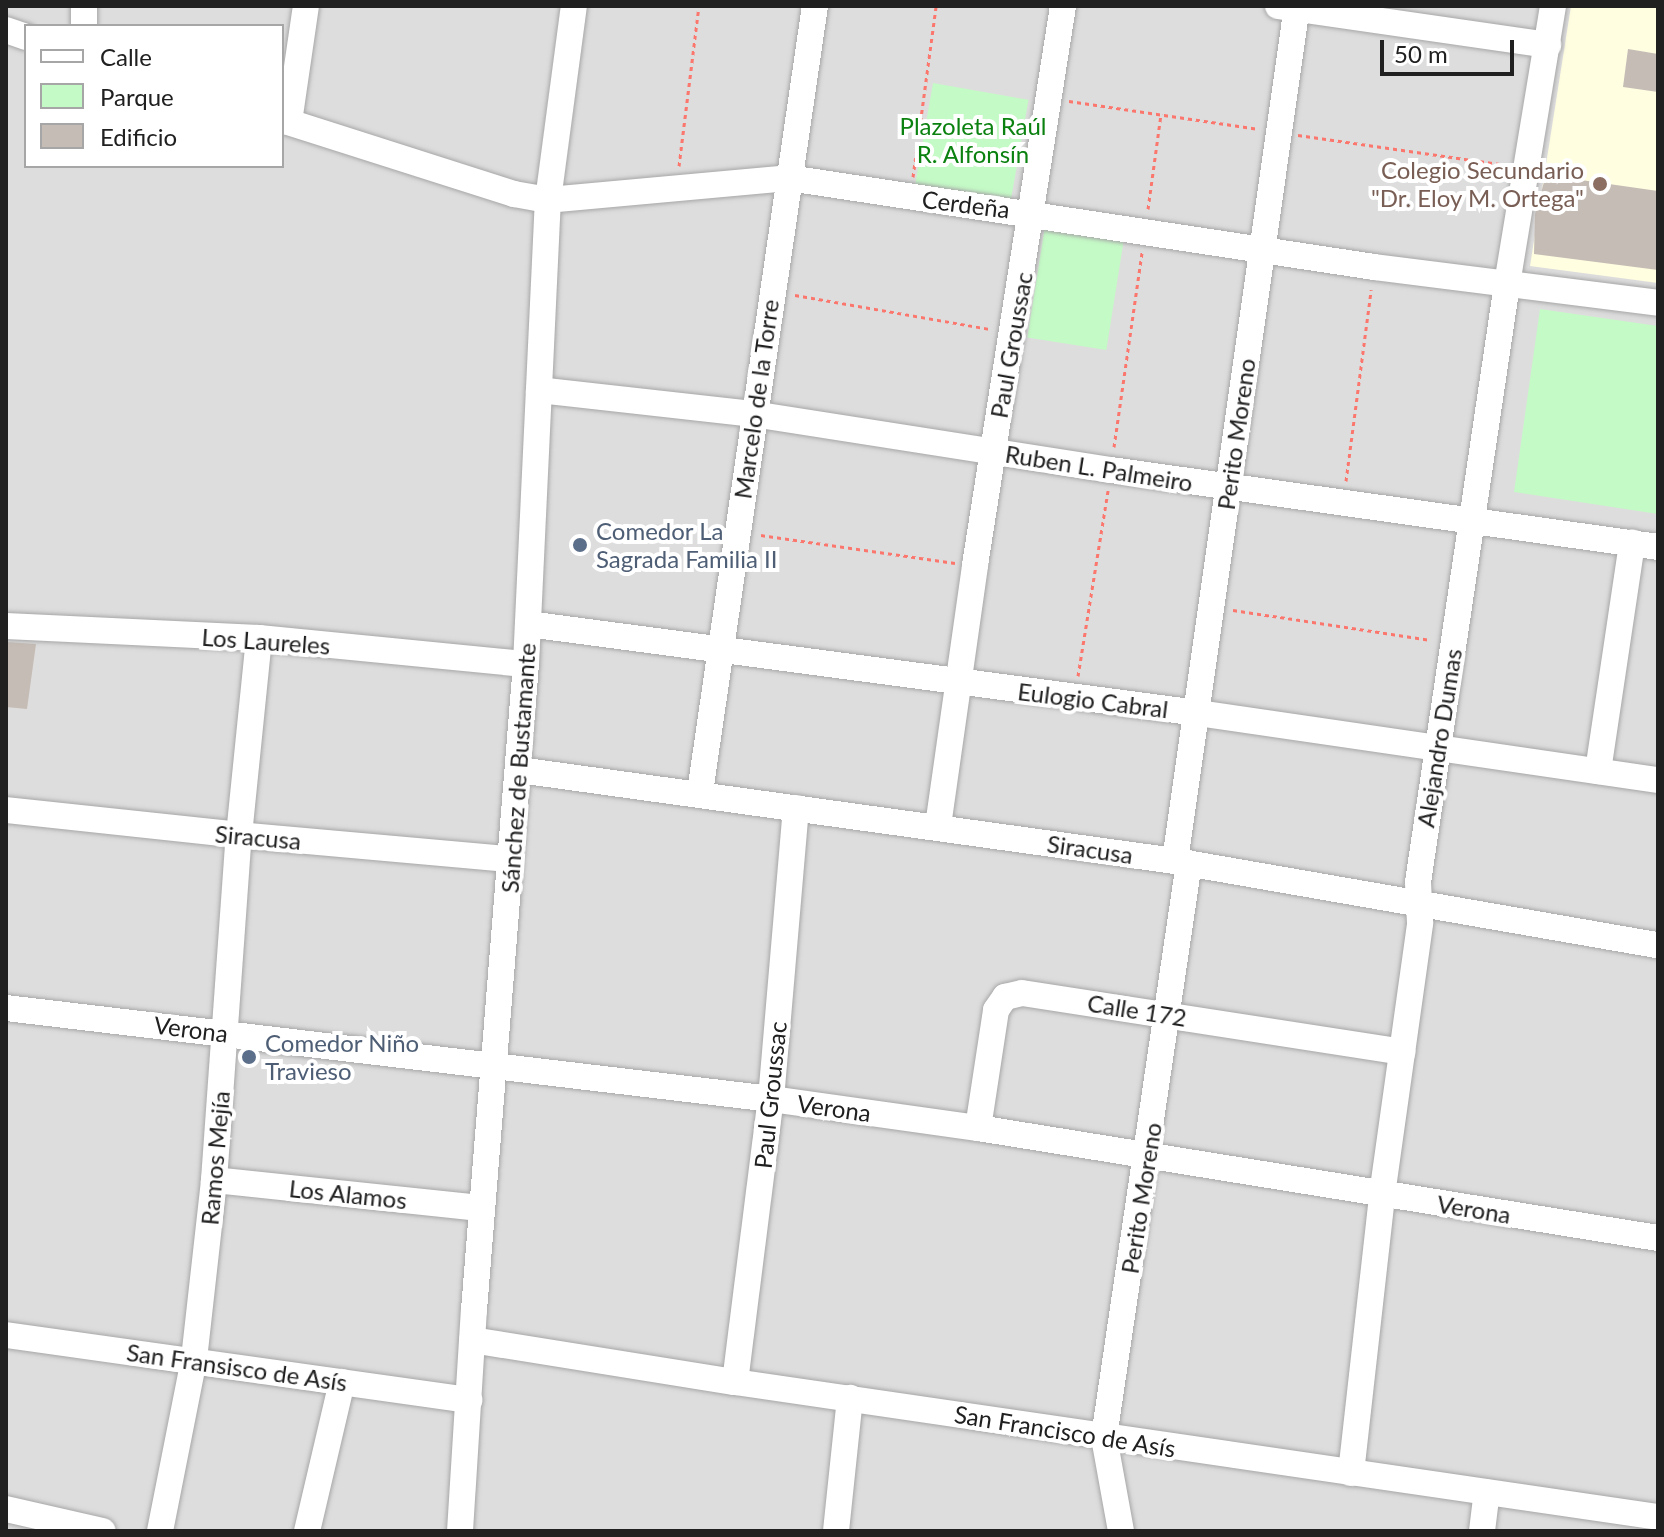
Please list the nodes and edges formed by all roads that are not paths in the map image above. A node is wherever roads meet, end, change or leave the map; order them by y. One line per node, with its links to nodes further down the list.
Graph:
1 (306, 6): 8 (street)
2 (574, 6): 10 (street, Sánchez de Bustamante)
3 (815, 6): 9 (street, Marcelo de la Torre)
4 (1063, 6): 11 (street, Paul Groussac)
5 (1553, 6): 7 (street, Alejandro Dumas)
6 (1291, 7): 7 (street); 12 (street, Perito Moreno)
7 (1548, 45): 13 (street, Alejandro Dumas)
8 (285, 121): 10 (street, Cerdeña)
9 (789, 178): 10 (street, Cerdeña); 11 (street, Cerdeña); 16 (street, Marcelo de la Torre)
10 (548, 200): 15 (street, Sánchez de Bustamante)
11 (1033, 213): 12 (street, Cerdeña); 17 (street, Paul Groussac)
12 (1263, 250): 13 (street, Cerdeña); 18 (street, Perito Moreno)
13 (1507, 284): 14 (street, Cerdeña); 19 (street, Alejandro Dumas)
14 (1658, 303)
15 (539, 390): 16 (street, Ruben L. Palmeiro); 21 (street, Sánchez de Bustamante)
16 (753, 414): 17 (street, Ruben L. Palmeiro); 24 (street, Marcelo de la Torre)
17 (993, 452): 18 (street, Ruben L. Palmeiro); 26 (street, Paul Groussac)
18 (1228, 487): 19 (street, Ruben L. Palmeiro); 27 (street, Perito Moreno)
19 (1471, 521): 20 (street, Ruben L. Palmeiro); 28 (street, Alejandro Dumas)
20 (1645, 545): 30 (street)
21 (528, 624): 24 (street, Eulogio Cabral); 25 (street, Sánchez de Bustamante)
22 (6, 626): 23 (street, Los Laureles)
23 (259, 638): 25 (street, Los Laureles); 36 (street, Ramos Mejía)
24 (720, 649): 26 (street, Eulogio Cabral); 32 (street, Marcelo de la Torre)
25 (526, 664): 29 (street, Sánchez de Bustamante)
26 (959, 683): 27 (street, Eulogio Cabral); 35 (street, Paul Groussac)
27 (1198, 713): 28 (street, Eulogio Cabral); 38 (street, Perito Moreno)
28 (1438, 747): 30 (street, Eulogio Cabral); 39 (street, Alejandro Dumas)
29 (519, 770): 32 (street, Siracusa); 37 (street, Sánchez de Bustamante)
30 (1598, 771): 31 (street, Eulogio Cabral)
31 (1658, 780)
32 (700, 792): 33 (street, Siracusa)
33 (796, 808): 35 (street, Siracusa); 46 (street, Paul Groussac)
34 (6, 810): 36 (street, Siracusa)
35 (938, 826): 38 (street, Siracusa)
36 (239, 835): 37 (street, Siracusa); 43 (street, Ramos Mejía)
37 (510, 859): 45 (street, Sánchez de Bustamante)
38 (1182, 862): 39 (street, Siracusa); 42 (street, Perito Moreno)
39 (1420, 906): 40 (street, Siracusa); 44 (street, Alejandro Dumas)
40 (1658, 945)
41 (6, 1008): 43 (street, Verona)
42 (1168, 1014): 44 (street, Calle 172); 47 (street, Calle 172); 48 (street, Perito Moreno)
43 (226, 1033): 45 (street, Verona); 49 (street, Ramos Mejía)
44 (1402, 1052): 50 (street, Alejandro Dumas)
45 (496, 1063): 46 (street, Verona); 51 (street, Sánchez de Bustamante)
46 (771, 1099): 47 (street, Verona); 57 (street, Paul Groussac)
47 (978, 1128): 48 (street, Verona)
48 (1148, 1155): 50 (street, Verona); 60 (street, Perito Moreno)
49 (214, 1180): 51 (street, Los Alamos); 55 (street, Ramos Mejía)
50 (1382, 1195): 52 (street, Verona); 61 (street, Alejandro Dumas)
51 (482, 1208): 54 (street, Sánchez de Bustamante)
52 (1658, 1238)
53 (6, 1335): 55 (street, San Fransisco de Asís)
54 (472, 1340): 57 (street, San Francisco de Asís); 59 (street, Sánchez de Bustamante)
55 (194, 1359): 56 (street, San Fransisco de Asís); 66 (street, Ramos Mejía)
56 (342, 1382): 59 (street, San Fransisco de Asís); 67 (street)
57 (735, 1382): 58 (street, San Francisco de Asís)
58 (850, 1398): 60 (street, San Francisco de Asís); 69 (street)
59 (469, 1400): 68 (street, Sánchez de Bustamante)
60 (1104, 1437): 61 (street, San Francisco de Asís); 70 (street, Perito Moreno)
61 (1351, 1473): 62 (street, San Francisco de Asís)
62 (1487, 1492): 64 (street, San Francisco de Asís); 71 (street)
63 (6, 1509): 65 (street)
64 (1656, 1516)
65 (103, 1531)
66 (160, 1531)
67 (307, 1531)
68 (460, 1531)
69 (836, 1531)
70 (1121, 1531)
71 (1482, 1531)

